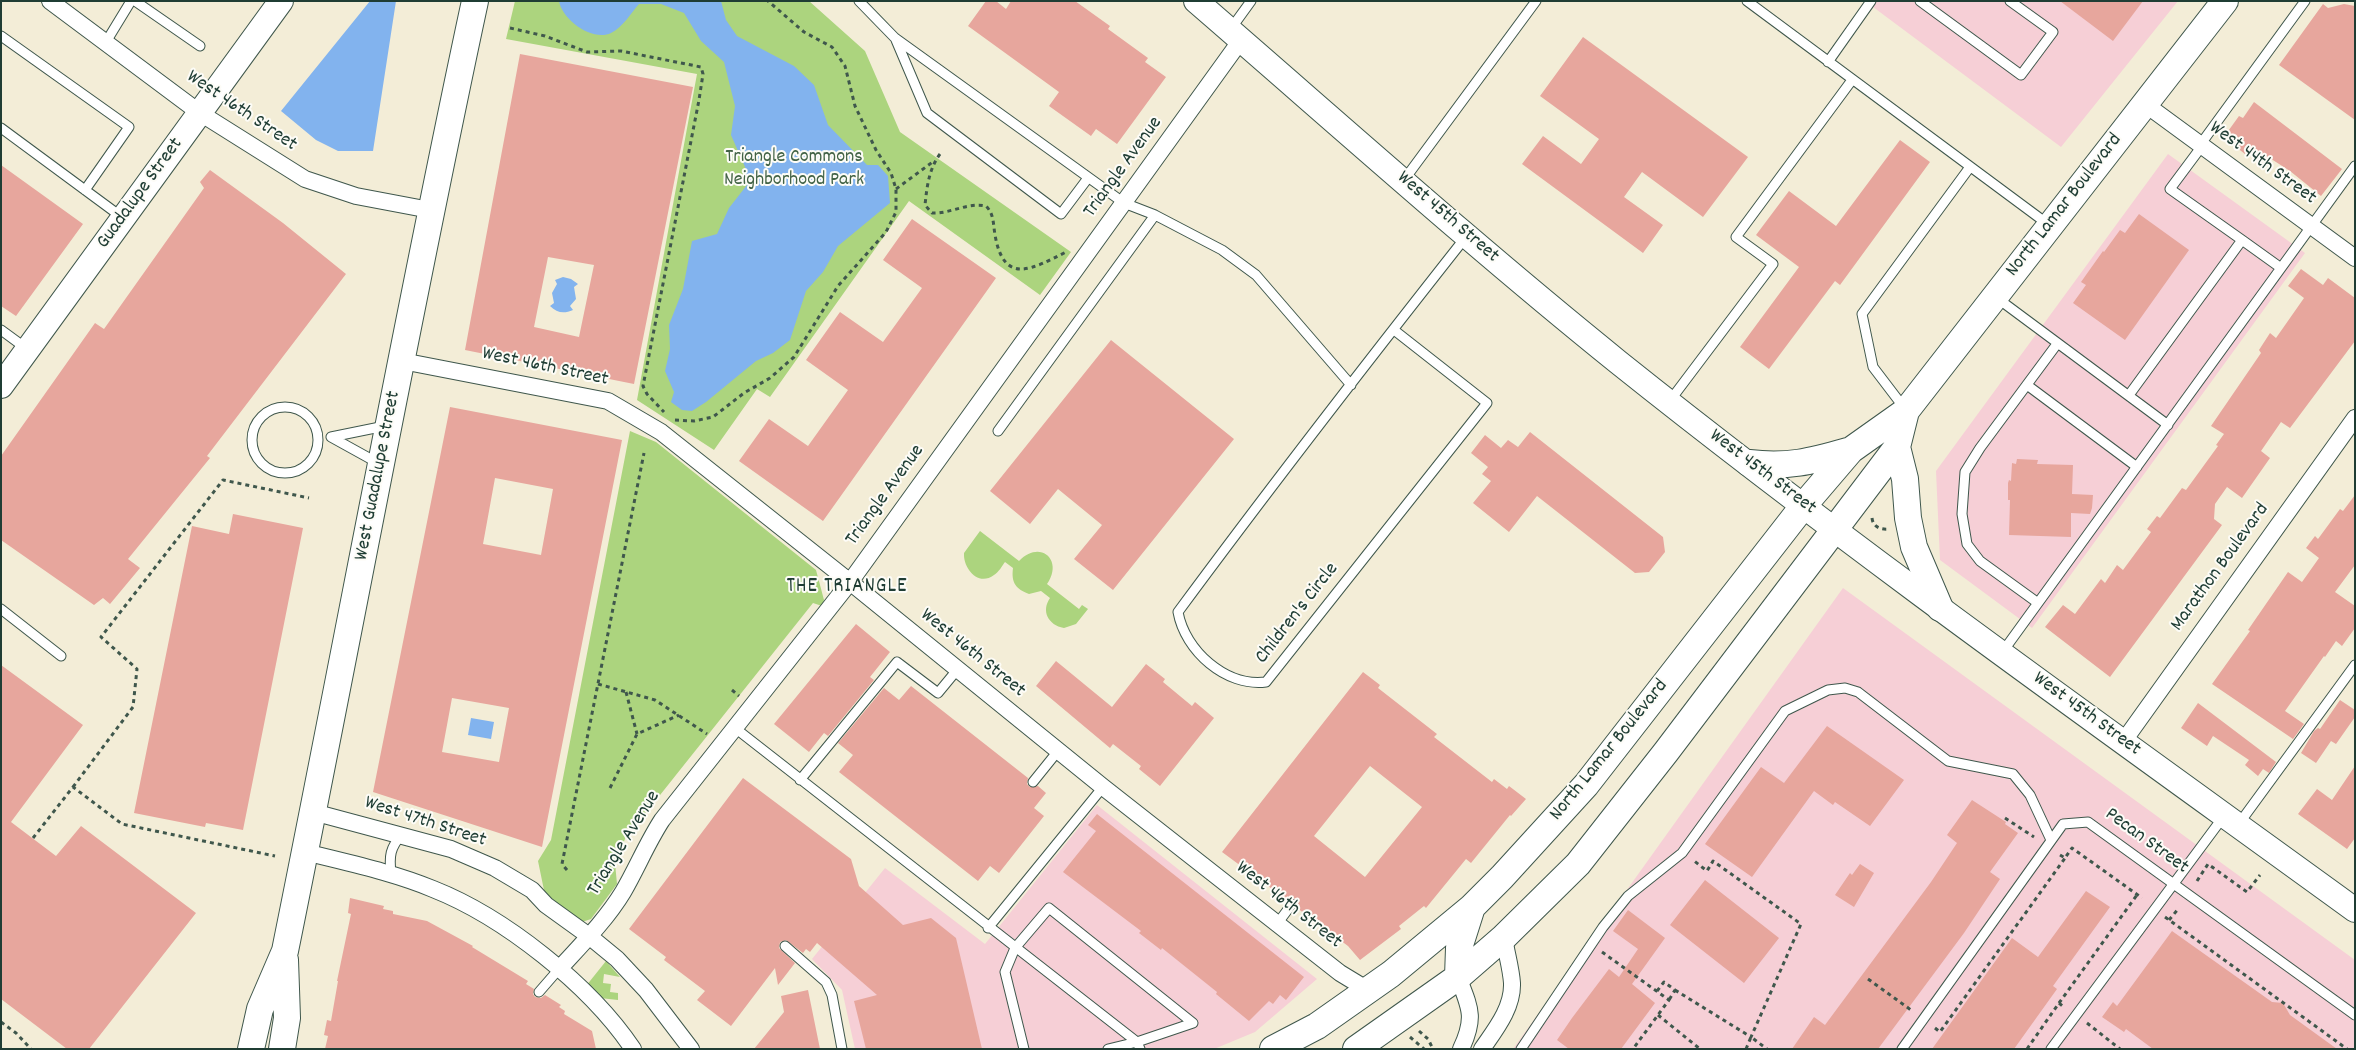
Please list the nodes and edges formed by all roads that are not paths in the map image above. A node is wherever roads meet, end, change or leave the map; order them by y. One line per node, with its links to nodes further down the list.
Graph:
1 (50, 1): 19 (street, West 46th Street)
2 (131, 1): 19 (lane)
3 (135, 1): 20 (lane)
4 (281, 1): 24 (main road, Guadalupe Street)
5 (475, 1): 33 (main road, West Guadalupe Street)
6 (859, 1): 18 (lane)
7 (1196, 1): 16 (main road, West 45th Street)
8 (1251, 1): 16 (lane)
9 (1536, 1): 30 (lane)
10 (1747, 1): 21 (lane)
11 (1871, 1): 21 (lane)
12 (1920, 1): 13 (lane)
13 (2010, 1)
14 (2225, 1): 23 (main road, North Lamar Boulevard)
15 (2305, 1): 26 (lane)
16 (1236, 35): 30 (main road, West 45th Street); 32 (street, Triangle Avenue)
17 (1, 36): 31 (lane)
18 (895, 38): 29 (lane); 29 (lane)
19 (106, 42): 24 (street, West 46th Street)
20 (200, 46)
21 (1828, 62): 22 (lane)
22 (1852, 80): 28 (lane); 52 (lane)
23 (2145, 104): 26 (street, West 44th Street); 36 (main road, North Lamar Boulevard)
24 (200, 113): 33 (street, West 46th Street); 35 (main road, Guadalupe Street)
25 (1, 128): 31 (lane)
26 (2201, 145): 37 (street, West 44th Street); 39 (lane)
27 (2355, 166): 37 (lane)
28 (1970, 167): 36 (lane); 53 (lane)
29 (1088, 178): 32 (lane)
30 (1403, 180): 38 (main road, West 45th Street)
31 (85, 190): 35 (lane)
32 (1124, 203): 34 (lane); 67 (street, Triangle Avenue)
33 (430, 210): 47 (main road, West Guadalupe Street)
34 (1155, 215): 48 (lane); 57 (lane)
35 (123, 218): 46 (main road, Guadalupe Street)
36 (2049, 226): 42 (main road, North Lamar Boulevard)
37 (2311, 226): 40 (street, West 44th Street); 41 (lane)
38 (1467, 235): 44 (lane, Children's Circle); 52 (main road, West 45th Street)
39 (2242, 240): 41 (lane); 51 (lane)
40 (2355, 258)
41 (2281, 268): 55 (lane)
42 (1995, 296): 45 (lane); 53 (main road, North Lamar Boulevard)
43 (1, 330): 46 (lane)
44 (1394, 330): 48 (lane, Children's Circle); 48 (lane, Children's Circle)
45 (2057, 344): 49 (lane); 51 (lane)
46 (28, 350): 50 (main road, Guadalupe Street)
47 (402, 361): 56 (main road, West Guadalupe Street); 67 (street, West 46th Street)
48 (1351, 385)
49 (2027, 385): 64 (lane); 68 (lane)
50 (1, 386)
51 (2129, 396): 55 (lane)
52 (1669, 402): 62 (main road, West 45th Street)
53 (1906, 411): 60 (main road, North Lamar Boulevard); 61 (main road, North Lamar Boulevard)
54 (2355, 418): 76 (street, Marathon Boulevard)
55 (2168, 424): 64 (lane)
56 (390, 425): 59 (lane); 63 (main road, West Guadalupe Street)
57 (998, 431)
58 (318, 434): 58 (lane); 59 (lane)
59 (332, 437): 63 (lane)
60 (1897, 447): 66 (main road, North Lamar Boulevard); 70 (main road)
61 (1851, 450): 62 (main road); 65 (main road, North Lamar Boulevard)
62 (1749, 463): 65 (main road, West 45th Street)
63 (382, 465): 81 (main road, West Guadalupe Street)
64 (2137, 467): 68 (lane)
65 (1804, 505): 66 (main road, West 45th Street); 89 (main road, North Lamar Boulevard)
66 (1835, 529): 70 (main road, West 45th Street); 94 (main road, North Lamar Boulevard)
67 (850, 582): 74 (street, West 46th Street); 75 (street, Triangle Avenue)
68 (2038, 603): 71 (lane)
69 (1, 608): 72 (lane)
70 (1940, 608): 71 (main road, West 45th Street)
71 (2001, 654): 76 (main road, West 45th Street)
72 (61, 656)
73 (2355, 665): 82 (lane)
74 (957, 670): 77 (street, West 46th Street); 78 (lane)
75 (735, 728): 78 (lane); 93 (street, Triangle Avenue)
76 (2123, 742): 82 (main road, West 45th Street)
77 (1058, 751): 79 (lane); 80 (street, West 46th Street)
78 (800, 780): 92 (lane)
79 (1033, 782)
80 (1103, 787): 91 (street, West 46th Street); 92 (lane)
81 (313, 812): 83 (street, West 47th Street); 85 (main road, West Guadalupe Street)
82 (2231, 820): 87 (lane); 90 (main road, West 45th Street)
83 (402, 834): 86 (lane); 93 (street, West 47th Street)
84 (2051, 840): 87 (lane, Pecan Street); 115 (lane); 116 (lane, Pecan Street)
85 (305, 852): 86 (street); 97 (main road, West Guadalupe Street)
86 (391, 873): 98 (street)
87 (2174, 884): 102 (lane, Pecan Street); 117 (lane)
88 (1292, 904): 91 (lane)
89 (1472, 907): 99 (main road); 100 (main road, North Lamar Boulevard)
90 (2354, 907)
91 (1276, 924): 100 (street, West 46th Street)
92 (988, 928): 96 (lane)
93 (590, 936): 98 (street, Triangle Avenue); 107 (street, West 47th Street)
94 (1504, 937): 99 (main road, North Lamar Boulevard); 114 (street)
95 (784, 946): 108 (lane)
96 (1015, 948): 103 (lane); 103 (lane); 109 (lane)
97 (285, 951): 104 (main road, West Guadalupe Street); 105 (main road, West Guadalupe Street)
98 (560, 969): 101 (lane); 106 (street)
99 (1458, 977): 112 (main road, North Lamar Boulevard); 113 (street)
100 (1359, 990): 111 (main road, North Lamar Boulevard)
101 (539, 992)
102 (2355, 1015)
103 (1138, 1045): 110 (lane)
104 (251, 1049)
105 (282, 1049)
106 (633, 1049)
107 (691, 1049)
108 (842, 1049)
109 (1024, 1049)
110 (1108, 1049)
111 (1273, 1049)
112 (1356, 1049)
113 (1461, 1049)
114 (1482, 1049)
115 (1520, 1049)
116 (1902, 1049)
117 (2051, 1049)

